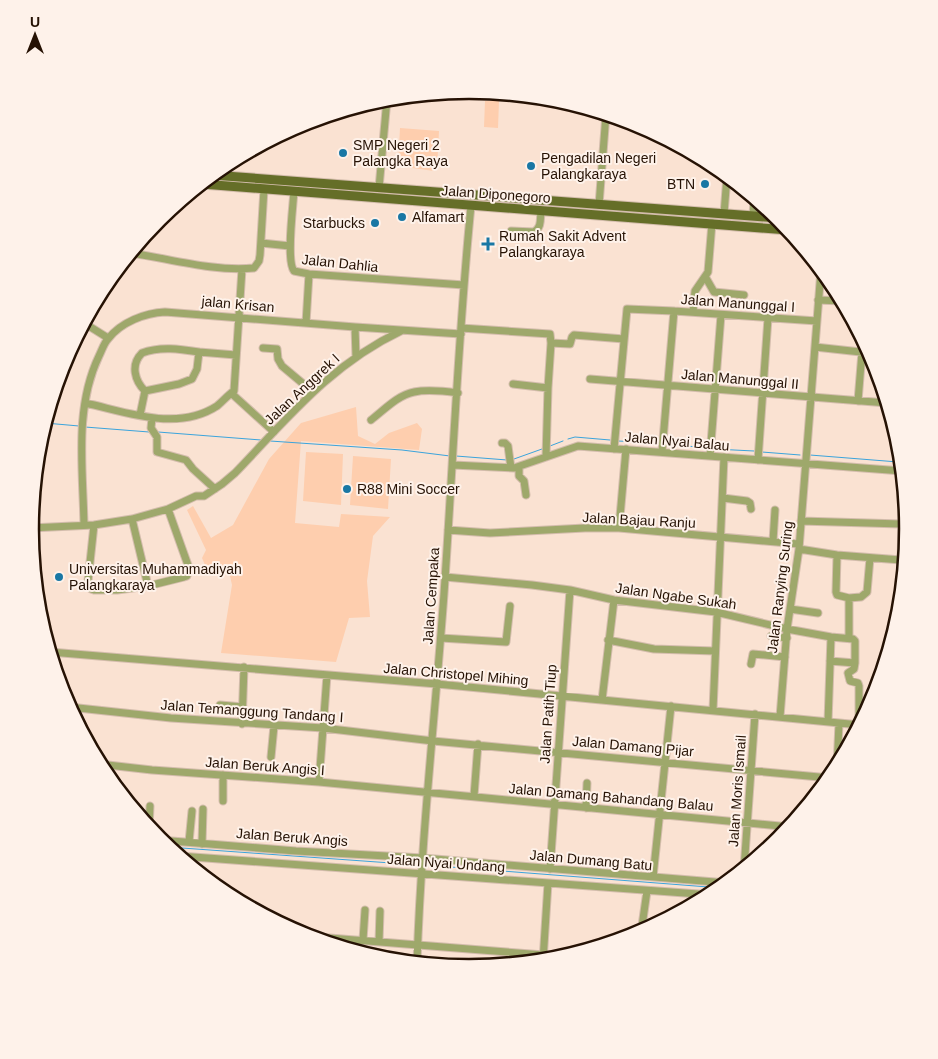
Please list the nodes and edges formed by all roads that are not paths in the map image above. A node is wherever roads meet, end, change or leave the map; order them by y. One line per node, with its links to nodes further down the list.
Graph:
1 (385, 108): 6 (street)
2 (606, 122): 11 (street)
3 (222, 178): 6 (main road, Jalan Diponegoro)
4 (221, 179): 7 (main road, Jalan Diponegoro)
5 (726, 185): 17 (street)
6 (379, 188): 9 (main road, Jalan Diponegoro)
7 (264, 189): 8 (main road, Jalan Diponegoro); 24 (street)
8 (294, 191): 12 (main road, Jalan Diponegoro); 25 (street, Jalan Dahlia)
9 (471, 195): 10 (main road, Jalan Diponegoro); 12 (main road)
10 (522, 199): 11 (main road, Jalan Diponegoro); 14 (main road)
11 (600, 205): 15 (main road, Jalan Diponegoro)
12 (471, 206): 14 (main road, Jalan Diponegoro); 31 (street, Jalan Cempaka)
13 (754, 207): 18 (street)
14 (521, 209): 16 (main road, Jalan Diponegoro)
15 (662, 209): 17 (main road, Jalan Diponegoro); 20 (main road)
16 (540, 211): 20 (main road, Jalan Diponegoro); 23 (street)
17 (724, 214): 18 (main road, Jalan Diponegoro)
18 (753, 216): 19 (main road, Jalan Diponegoro)
19 (764, 217)
20 (662, 219): 21 (main road, Jalan Diponegoro)
21 (712, 223): 22 (main road, Jalan Diponegoro); 29 (street)
22 (777, 229)
23 (511, 231)
24 (261, 242): 25 (street); 27 (street)
25 (290, 246): 28 (street, Jalan Dahlia)
26 (140, 254): 27 (street)
27 (242, 269): 38 (street)
28 (308, 274): 31 (street, Jalan Dahlia); 41 (street)
29 (706, 278): 32 (street); 36 (street)
30 (820, 281): 33 (street, Jalan Ranying Suring)
31 (464, 285): 45 (street, Jalan Cempaka)
32 (744, 295)
33 (818, 300): 34 (street); 40 (street, Jalan Ranying Suring)
34 (834, 301)
35 (674, 311): 36 (street, Jalan Manunggal I); 47 (street, Jalan Manunggal I); 59 (street)
36 (693, 312): 37 (street, Jalan Manunggal I)
37 (721, 315): 39 (street, Jalan Manunggal I); 61 (street)
38 (239, 316): 41 (street, jalan Krisan); 46 (street, jalan Krisan); 53 (street)
39 (768, 318): 40 (street, Jalan Manunggal I); 64 (street)
40 (817, 321): 50 (street, Jalan Ranying Suring)
41 (306, 323): 43 (street, jalan Krisan)
42 (90, 326): 46 (street)
43 (355, 327): 44 (street, jalan Krisan); 54 (street)
44 (403, 330): 45 (street, jalan Krisan); 54 (street, Jalan Anggrek I)
45 (461, 331): 48 (street, jalan Krisan); 66 (street, Jalan Cempaka)
46 (108, 338): 69 (street, jalan Krisan)
47 (624, 339): 48 (street); 57 (street)
48 (552, 344): 60 (street)
49 (263, 348): 63 (street)
50 (815, 348): 52 (street); 67 (street, Jalan Ranying Suring)
51 (199, 352): 53 (street); 62 (street); 62 (street)
52 (861, 352)
53 (236, 355): 65 (street)
54 (356, 357): 63 (street, Jalan Anggrek I)
55 (865, 362): 68 (street)
56 (590, 379): 57 (street, Jalan Manunggal II)
57 (620, 381): 59 (street, Jalan Manunggal II); 76 (street)
58 (513, 384): 60 (street)
59 (668, 385): 61 (street, Jalan Manunggal II); 77 (street)
60 (548, 388): 79 (street)
61 (715, 388): 64 (street, Jalan Manunggal II); 80 (street)
62 (145, 391): 71 (street)
63 (313, 392): 74 (street, Jalan Anggrek I)
64 (762, 392): 67 (street, Jalan Manunggal II); 81 (street)
65 (231, 393): 73 (street); 74 (street)
66 (458, 393): 72 (street); 83 (street, Jalan Cempaka)
67 (811, 397): 68 (street, Jalan Manunggal II); 84 (street, Jalan Ranying Suring)
68 (858, 401): 70 (street, Jalan Manunggal II)
69 (85, 403): 71 (street); 96 (street, jalan Krisan)
70 (880, 403)
71 (140, 416): 73 (street)
72 (371, 420)
73 (151, 424): 87 (street)
74 (272, 434): 87 (street, Jalan Anggrek I)
75 (502, 443): 85 (street)
76 (614, 445): 78 (street, Jalan Nyai Balau); 79 (street, Jalan Nyai Balau)
77 (663, 448): 78 (street, Jalan Nyai Balau); 80 (street, Jalan Nyai Balau)
78 (626, 449): 99 (street)
79 (546, 453): 85 (street, Jalan Nyai Balau)
80 (710, 453): 82 (street, Jalan Nyai Balau)
81 (758, 456): 82 (street, Jalan Nyai Balau); 84 (street, Jalan Nyai Balau)
82 (724, 457): 89 (street)
83 (453, 460): 85 (street, Jalan Nyai Balau); 100 (street, Jalan Cempaka)
84 (806, 460): 86 (street, Jalan Nyai Balau); 94 (street, Jalan Ranying Suring)
85 (513, 465): 88 (street)
86 (896, 471)
87 (215, 489): 90 (street, Jalan Anggrek I)
88 (526, 495)
89 (723, 498): 91 (street); 101 (street)
90 (168, 508): 93 (street, Jalan Anggrek I); 108 (street)
91 (751, 509)
92 (775, 510): 102 (street)
93 (132, 519): 97 (street, Jalan Anggrek I); 108 (street)
94 (801, 521): 95 (street); 103 (street, Jalan Ranying Suring)
95 (899, 524)
96 (84, 525): 97 (street, Jalan Anggrek I); 98 (street, Jalan Anggrek I)
97 (94, 525): 108 (street)
98 (39, 527)
99 (619, 528): 100 (street, Jalan Bajau Ranju); 101 (street, Jalan Bajau Ranju)
100 (448, 530): 107 (street, Jalan Cempaka)
101 (721, 537): 102 (street, Jalan Bajau Ranju); 114 (street)
102 (773, 541): 103 (street, Jalan Bajau Ranju)
103 (799, 547): 104 (street, Jalan Bajau Ranju); 113 (street, Jalan Ranying Suring)
104 (837, 555): 105 (street, Jalan Bajau Ranju); 110 (street)
105 (870, 558): 106 (street, Jalan Bajau Ranju); 110 (street)
106 (898, 560)
107 (445, 577): 109 (street, Jalan Ngabe Sukah); 119 (street, Jalan Cempaka)
108 (148, 586)
109 (570, 590): 111 (street, Jalan Ngabe Sukah); 132 (street, Jalan Patih Tiup)
110 (849, 598): 121 (street)
111 (614, 600): 114 (street, Jalan Ngabe Sukah); 122 (street)
112 (510, 606): 119 (street)
113 (790, 610): 115 (street); 116 (street, Jalan Ranying Suring)
114 (716, 612): 116 (street, Jalan Ngabe Sukah); 123 (street)
115 (818, 613)
116 (787, 629): 118 (street, Jalan Ngabe Sukah); 120 (street, Jalan Ranying Suring)
117 (771, 636): 120 (street)
118 (831, 637): 121 (street, Jalan Ngabe Sukah); 126 (street)
119 (440, 638): 131 (street, Jalan Cempaka)
120 (787, 638): 125 (street, Jalan Ranying Suring)
121 (848, 638): 127 (street)
122 (608, 640): 123 (street); 133 (street)
123 (715, 651): 138 (street)
124 (57, 653): 129 (street, Jalan Christopel Mihing)
125 (785, 657): 128 (street); 141 (street, Jalan Ranying Suring)
126 (830, 661): 127 (street); 142 (street)
127 (856, 663): 139 (street)
128 (751, 664)
129 (244, 667): 130 (street, Jalan Christopel Mihing); 136 (street)
130 (327, 674): 131 (street, Jalan Christopel Mihing); 147 (street)
131 (437, 684): 132 (street, Jalan Christopel Mihing); 148 (street, Jalan Cempaka)
132 (562, 696): 133 (street, Jalan Christopel Mihing); 150 (street, Jalan Patih Tiup)
133 (602, 700): 135 (street, Jalan Christopel Mihing)
134 (220, 705): 136 (street)
135 (671, 706): 138 (street, Jalan Christopel Mihing); 153 (street)
136 (242, 707): 144 (street)
137 (78, 708): 144 (street, Jalan Temanggung Tandang I)
138 (713, 710): 140 (street, Jalan Christopel Mihing)
139 (859, 711)
140 (755, 714): 141 (street, Jalan Christopel Mihing); 155 (street, Jalan Moris Ismail)
141 (780, 717): 142 (street, Jalan Christopel Mihing)
142 (828, 722): 143 (street, Jalan Christopel Mihing)
143 (839, 723): 145 (street, Jalan Christopel Mihing); 151 (street)
144 (242, 724): 146 (street, Jalan Temanggung Tandang I)
145 (853, 724)
146 (274, 726): 147 (street, Jalan Temanggung Tandang I); 152 (street)
147 (323, 728): 148 (street, Jalan Temanggung Tandang I); 158 (street)
148 (433, 740): 149 (street, Jalan Damang Pijar); 160 (street, Jalan Cempaka)
149 (478, 744): 150 (street, Jalan Damang Pijar); 161 (street)
150 (558, 751): 153 (street, Jalan Damang Pijar); 163 (street, Jalan Patih Tiup)
151 (838, 752)
152 (271, 756)
153 (664, 761): 155 (street, Jalan Damang Pijar); 168 (street)
154 (109, 766): 156 (street, Jalan Beruk Angis I)
155 (750, 770): 157 (street, Jalan Damang Pijar); 170 (street, Jalan Moris Ismail)
156 (223, 775): 158 (street, Jalan Beruk Angis I); 162 (street)
157 (821, 777)
158 (319, 782): 160 (street, Jalan Beruk Angis I)
159 (588, 783): 165 (street)
160 (428, 793): 161 (street, Jalan Damang Bahandang Balau); 176 (street, Jalan Cempaka)
161 (474, 796): 163 (street, Jalan Damang Bahandang Balau)
162 (223, 801)
163 (554, 804): 165 (street, Jalan Damang Bahandang Balau); 178 (street, Jalan Patih Tiup)
164 (150, 806): 169 (street)
165 (586, 808): 168 (street, Jalan Damang Bahandang Balau)
166 (203, 809): 174 (street)
167 (192, 811): 173 (street)
168 (660, 814): 170 (street, Jalan Damang Bahandang Balau); 180 (street)
169 (150, 817)
170 (747, 822): 171 (street, Jalan Damang Bahandang Balau); 177 (street, Jalan Moris Ismail)
171 (780, 826)
172 (172, 841): 173 (street, Jalan Beruk Angis)
173 (189, 842): 174 (street, Jalan Beruk Angis)
174 (202, 844): 176 (street, Jalan Beruk Angis)
175 (191, 858): 179 (street, Jalan Nyai Undang)
176 (423, 859): 178 (street, Jalan Dumang Batu); 179 (street, Jalan Cempaka)
177 (745, 860)
178 (550, 869): 180 (street, Jalan Dumang Batu)
179 (422, 873): 182 (street, Jalan Nyai Undang); 191 (street, Jalan Cempaka)
180 (653, 877): 181 (street, Jalan Dumang Batu)
181 (715, 882)
182 (548, 883): 183 (street, Jalan Nyai Undang); 192 (street)
183 (647, 891): 184 (street, Jalan Nyai Undang); 187 (street)
184 (697, 894)
185 (366, 910): 189 (street)
186 (380, 911): 190 (street)
187 (642, 923)
188 (335, 938): 189 (street)
189 (363, 940): 190 (street)
190 (379, 942): 191 (street)
191 (418, 944): 193 (street); 194 (street, Jalan Cempaka)
192 (544, 953)
193 (525, 956)
194 (418, 957)

